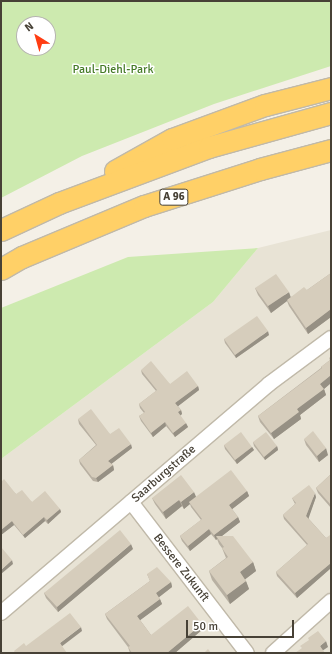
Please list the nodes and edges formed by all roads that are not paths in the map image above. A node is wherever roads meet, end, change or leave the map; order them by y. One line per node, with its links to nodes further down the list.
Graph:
1 (331, 88): 4 (highway)
2 (331, 112): 4 (highway)
3 (331, 150): 6 (highway, A 96)
4 (59, 203): 5 (highway)
5 (1, 230)
6 (1, 269)
7 (331, 338): 8 (street, Saarburgstraße)
8 (131, 502): 10 (street, Saarburgstraße); 11 (street, Bessere Zukunft)
9 (331, 602): 12 (street)
10 (1, 613)
11 (246, 653)
12 (273, 653)

